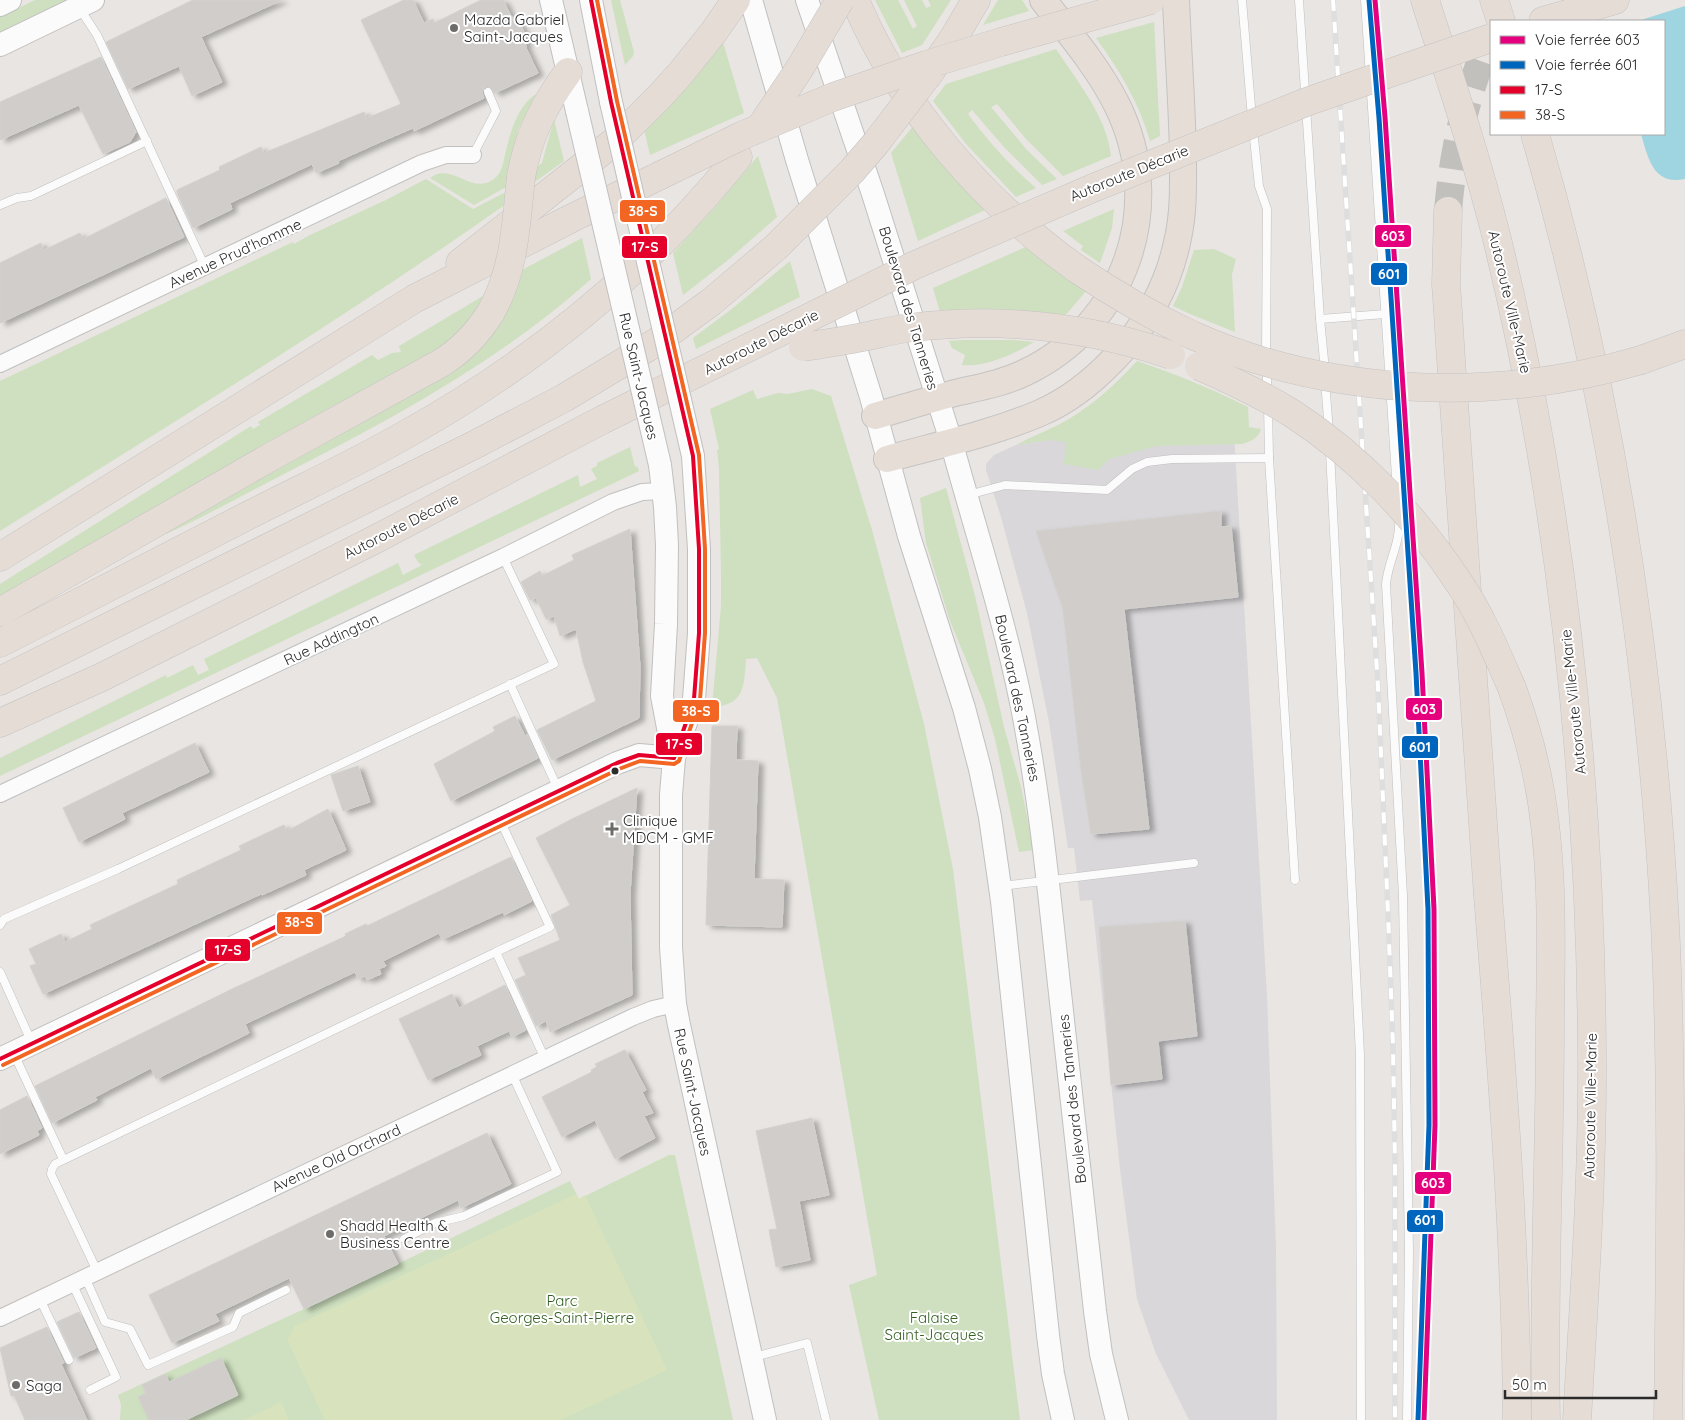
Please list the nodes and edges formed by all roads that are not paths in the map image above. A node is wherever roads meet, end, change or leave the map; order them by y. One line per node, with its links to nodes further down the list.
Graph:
1 (10, 0): 20 (main road)
2 (550, 0): 25 (main road, Rue Saint-Jacques)
3 (591, 0): 55 (main road, Rue Saint-Jacques, bridge)
4 (736, 0): 33 (highway)
5 (751, 0): 40 (main road)
6 (807, 0): 39 (main road, Boulevard des Tanneries)
7 (840, 0): 49 (highway, bridge)
8 (855, 0): 37 (highway, bridge)
9 (976, 0): 51 (highway, bridge)
10 (1043, 0): 39 (highway)
11 (1151, 0): 33 (highway, bridge)
12 (1176, 0): 41 (highway)
13 (1242, 0): 42 (lane)
14 (1300, 0): 35 (lane)
15 (1365, 0): 34 (lane)
16 (1425, 0): 88 (highway, Autoroute Ville-Marie)
17 (1494, 0): 21 (highway)
18 (1614, 0): 22 (highway)
19 (86, 3): 24 (main road); 28 (lane)
20 (0, 5)
21 (1501, 20)
22 (1546, 20)
23 (1490, 38): 36 (highway, Autoroute Décarie, bridge)
24 (0, 45)
25 (568, 72): 44 (main road, Rue Saint-Jacques, bridge); 48 (highway, bridge)
26 (488, 92): 29 (lane)
27 (1535, 135): 89 (highway)
28 (147, 141): 30 (lane); 32 (lane)
29 (473, 155): 32 (street, Avenue Prud'homme)
30 (0, 205)
31 (1448, 211): 86 (highway)
32 (205, 267): 38 (street, Avenue Prud'homme)
33 (414, 299): 47 (highway)
34 (1385, 314): 35 (lane); 85 (lane)
35 (1320, 320): 84 (lane)
36 (798, 336): 50 (highway, Autoroute Décarie); 87 (highway, bridge)
37 (1685, 344)
38 (0, 364)
39 (937, 398): 40 (highway); 41 (main road, Boulevard des Tanneries)
40 (875, 416): 43 (main road)
41 (951, 441): 43 (highway); 45 (main road, Boulevard des Tanneries)
42 (1269, 458): 45 (lane); 61 (lane)
43 (888, 459): 62 (main road)
44 (663, 491): 46 (street, Rue Addington); 55 (main road, Rue Saint-Jacques)
45 (966, 496): 60 (main road, Boulevard des Tanneries)
46 (503, 557): 52 (lane); 57 (street, Rue Addington)
47 (0, 558)
48 (0, 612)
49 (0, 643)
50 (102, 677): 53 (highway, Autoroute Décarie); 54 (highway)
51 (0, 681)
52 (510, 684): 56 (lane); 64 (lane)
53 (0, 723)
54 (0, 742)
55 (674, 758): 56 (main road); 67 (main road, Rue Saint-Jacques)
56 (559, 791): 58 (main road)
57 (0, 794)
58 (499, 819): 65 (lane); 68 (main road)
59 (1194, 863): 60 (lane)
60 (1048, 880): 62 (lane); 83 (main road, Boulevard des Tanneries)
61 (1295, 880)
62 (1000, 886): 82 (main road)
63 (0, 911): 64 (lane)
64 (2, 922)
65 (496, 952): 69 (lane); 71 (lane)
66 (0, 972): 68 (lane)
67 (675, 1004): 69 (street, Avenue Old Orchard); 77 (main road, Rue Saint-Jacques)
68 (15, 1051): 71 (lane)
69 (544, 1059): 70 (street, Avenue Old Orchard)
70 (512, 1074): 72 (lane); 73 (street, Avenue Old Orchard)
71 (63, 1159): 73 (lane)
72 (404, 1239)
73 (85, 1277): 74 (lane); 75 (street, Avenue Old Orchard); 79 (lane)
74 (286, 1290)
75 (40, 1299): 76 (street, Avenue Old Orchard); 78 (lane)
76 (0, 1318)
77 (752, 1358): 80 (main road, Rue Saint-Jacques); 81 (lane)
78 (69, 1360)
79 (90, 1390)
80 (765, 1420)
81 (826, 1420)
82 (1063, 1420)
83 (1117, 1420)
84 (1362, 1420)
85 (1407, 1420)
86 (1517, 1420)
87 (1546, 1420)
88 (1577, 1420)
89 (1668, 1420)

